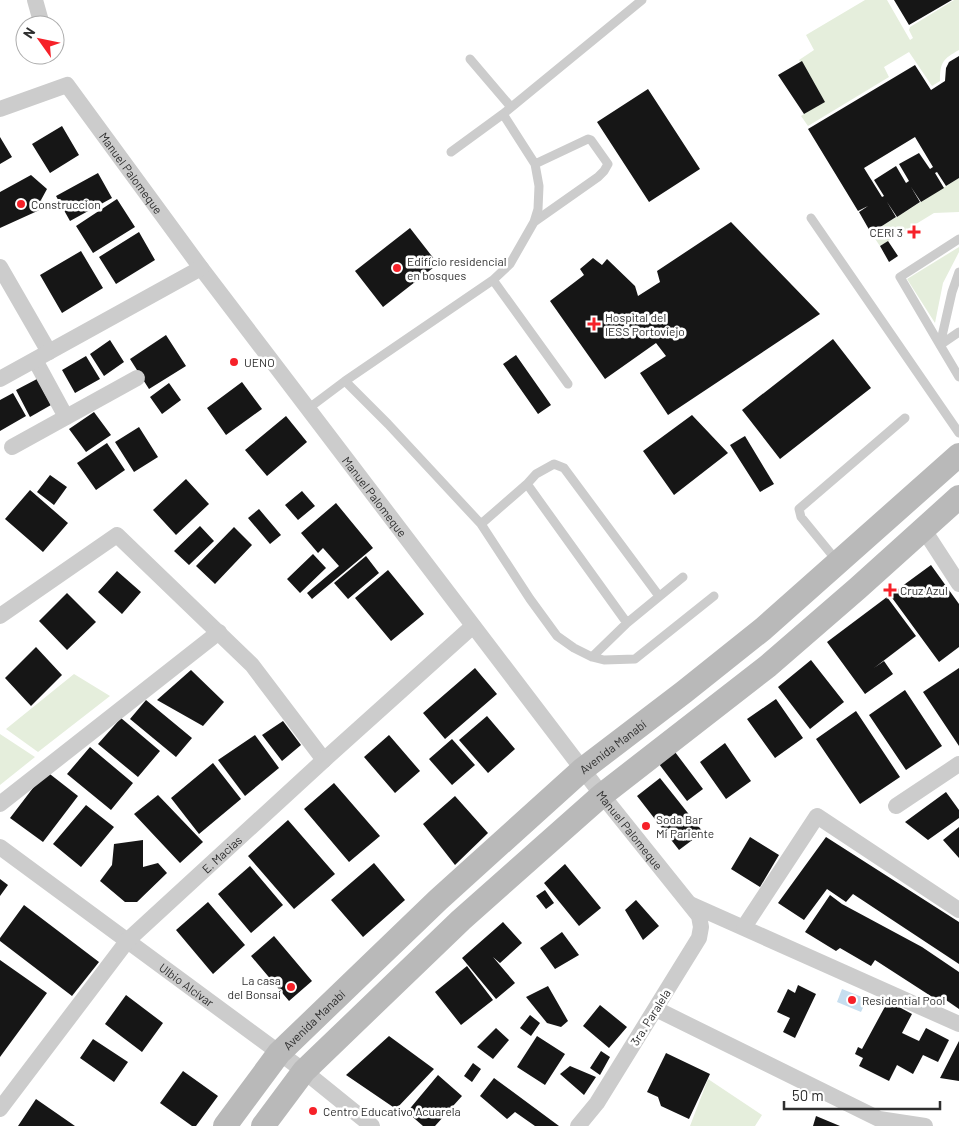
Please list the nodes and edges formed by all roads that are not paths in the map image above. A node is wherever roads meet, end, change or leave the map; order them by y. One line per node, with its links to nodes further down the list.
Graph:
1 (35, 0): 3 (street)
2 (642, 0): 5 (lane)
3 (39, 15)
4 (470, 58): 5 (lane)
5 (512, 107): 7 (lane)
6 (0, 109): 14 (street, Manuel Palomeque)
7 (503, 114): 8 (lane); 9 (lane)
8 (451, 152)
9 (535, 164): 11 (lane); 11 (lane)
10 (811, 218): 28 (lane)
11 (534, 222): 16 (lane)
12 (959, 239): 18 (lane)
13 (0, 267): 19 (street)
14 (200, 268): 19 (street); 25 (street, Manuel Palomeque)
15 (959, 272): 18 (lane)
16 (492, 280): 23 (lane); 24 (lane)
17 (959, 332): 18 (lane)
18 (940, 345): 21 (lane)
19 (42, 356): 22 (street); 26 (street)
20 (137, 378): 26 (street)
21 (959, 378)
22 (0, 379)
23 (345, 381): 25 (lane); 33 (lane)
24 (568, 384)
25 (309, 408): 42 (street, Manuel Palomeque)
26 (66, 417): 29 (street)
27 (905, 418): 35 (lane)
28 (959, 433)
29 (12, 447)
30 (959, 455): 35 (main road, Avenida Manabí)
31 (527, 484): 33 (lane); 38 (lane); 41 (lane)
32 (959, 497): 34 (main road)
33 (481, 524): 44 (lane)
34 (924, 530): 37 (street); 48 (main road)
35 (839, 563): 47 (main road, Avenida Manabí)
36 (683, 577): 38 (lane)
37 (959, 584)
38 (659, 596): 41 (lane)
39 (714, 596): 44 (lane)
40 (0, 616): 43 (street)
41 (627, 623): 44 (lane)
42 (473, 626): 45 (street, E. Macias); 47 (street, Manuel Palomeque)
43 (219, 632): 45 (street); 49 (street)
44 (592, 657)
45 (324, 760): 55 (street, E. Macias)
46 (959, 764): 50 (street)
47 (583, 769): 48 (street, Manuel Palomeque); 58 (main road, Avenida Manabí)
48 (602, 795): 52 (street, Manuel Palomeque); 59 (main road)
49 (0, 804)
50 (896, 806)
51 (0, 846): 55 (street, Ulbio Alcívar)
52 (690, 904): 54 (street); 56 (street, 3ra. Paralela)
53 (959, 910): 54 (street)
54 (744, 926): 57 (street)
55 (128, 940): 58 (street, Ulbio Alcívar); 60 (street, E. Macias)
56 (656, 1009): 64 (street, 3ra. Paralela); 65 (street)
57 (959, 1024)
58 (279, 1053): 59 (street, Ulbio Alcívar); 61 (main road, Avenida Manabí)
59 (304, 1071): 62 (main road); 63 (street, Ulbio Alcívar)
60 (0, 1109)
61 (225, 1126)
62 (263, 1126)
63 (372, 1126)
64 (578, 1126)
65 (925, 1126)

